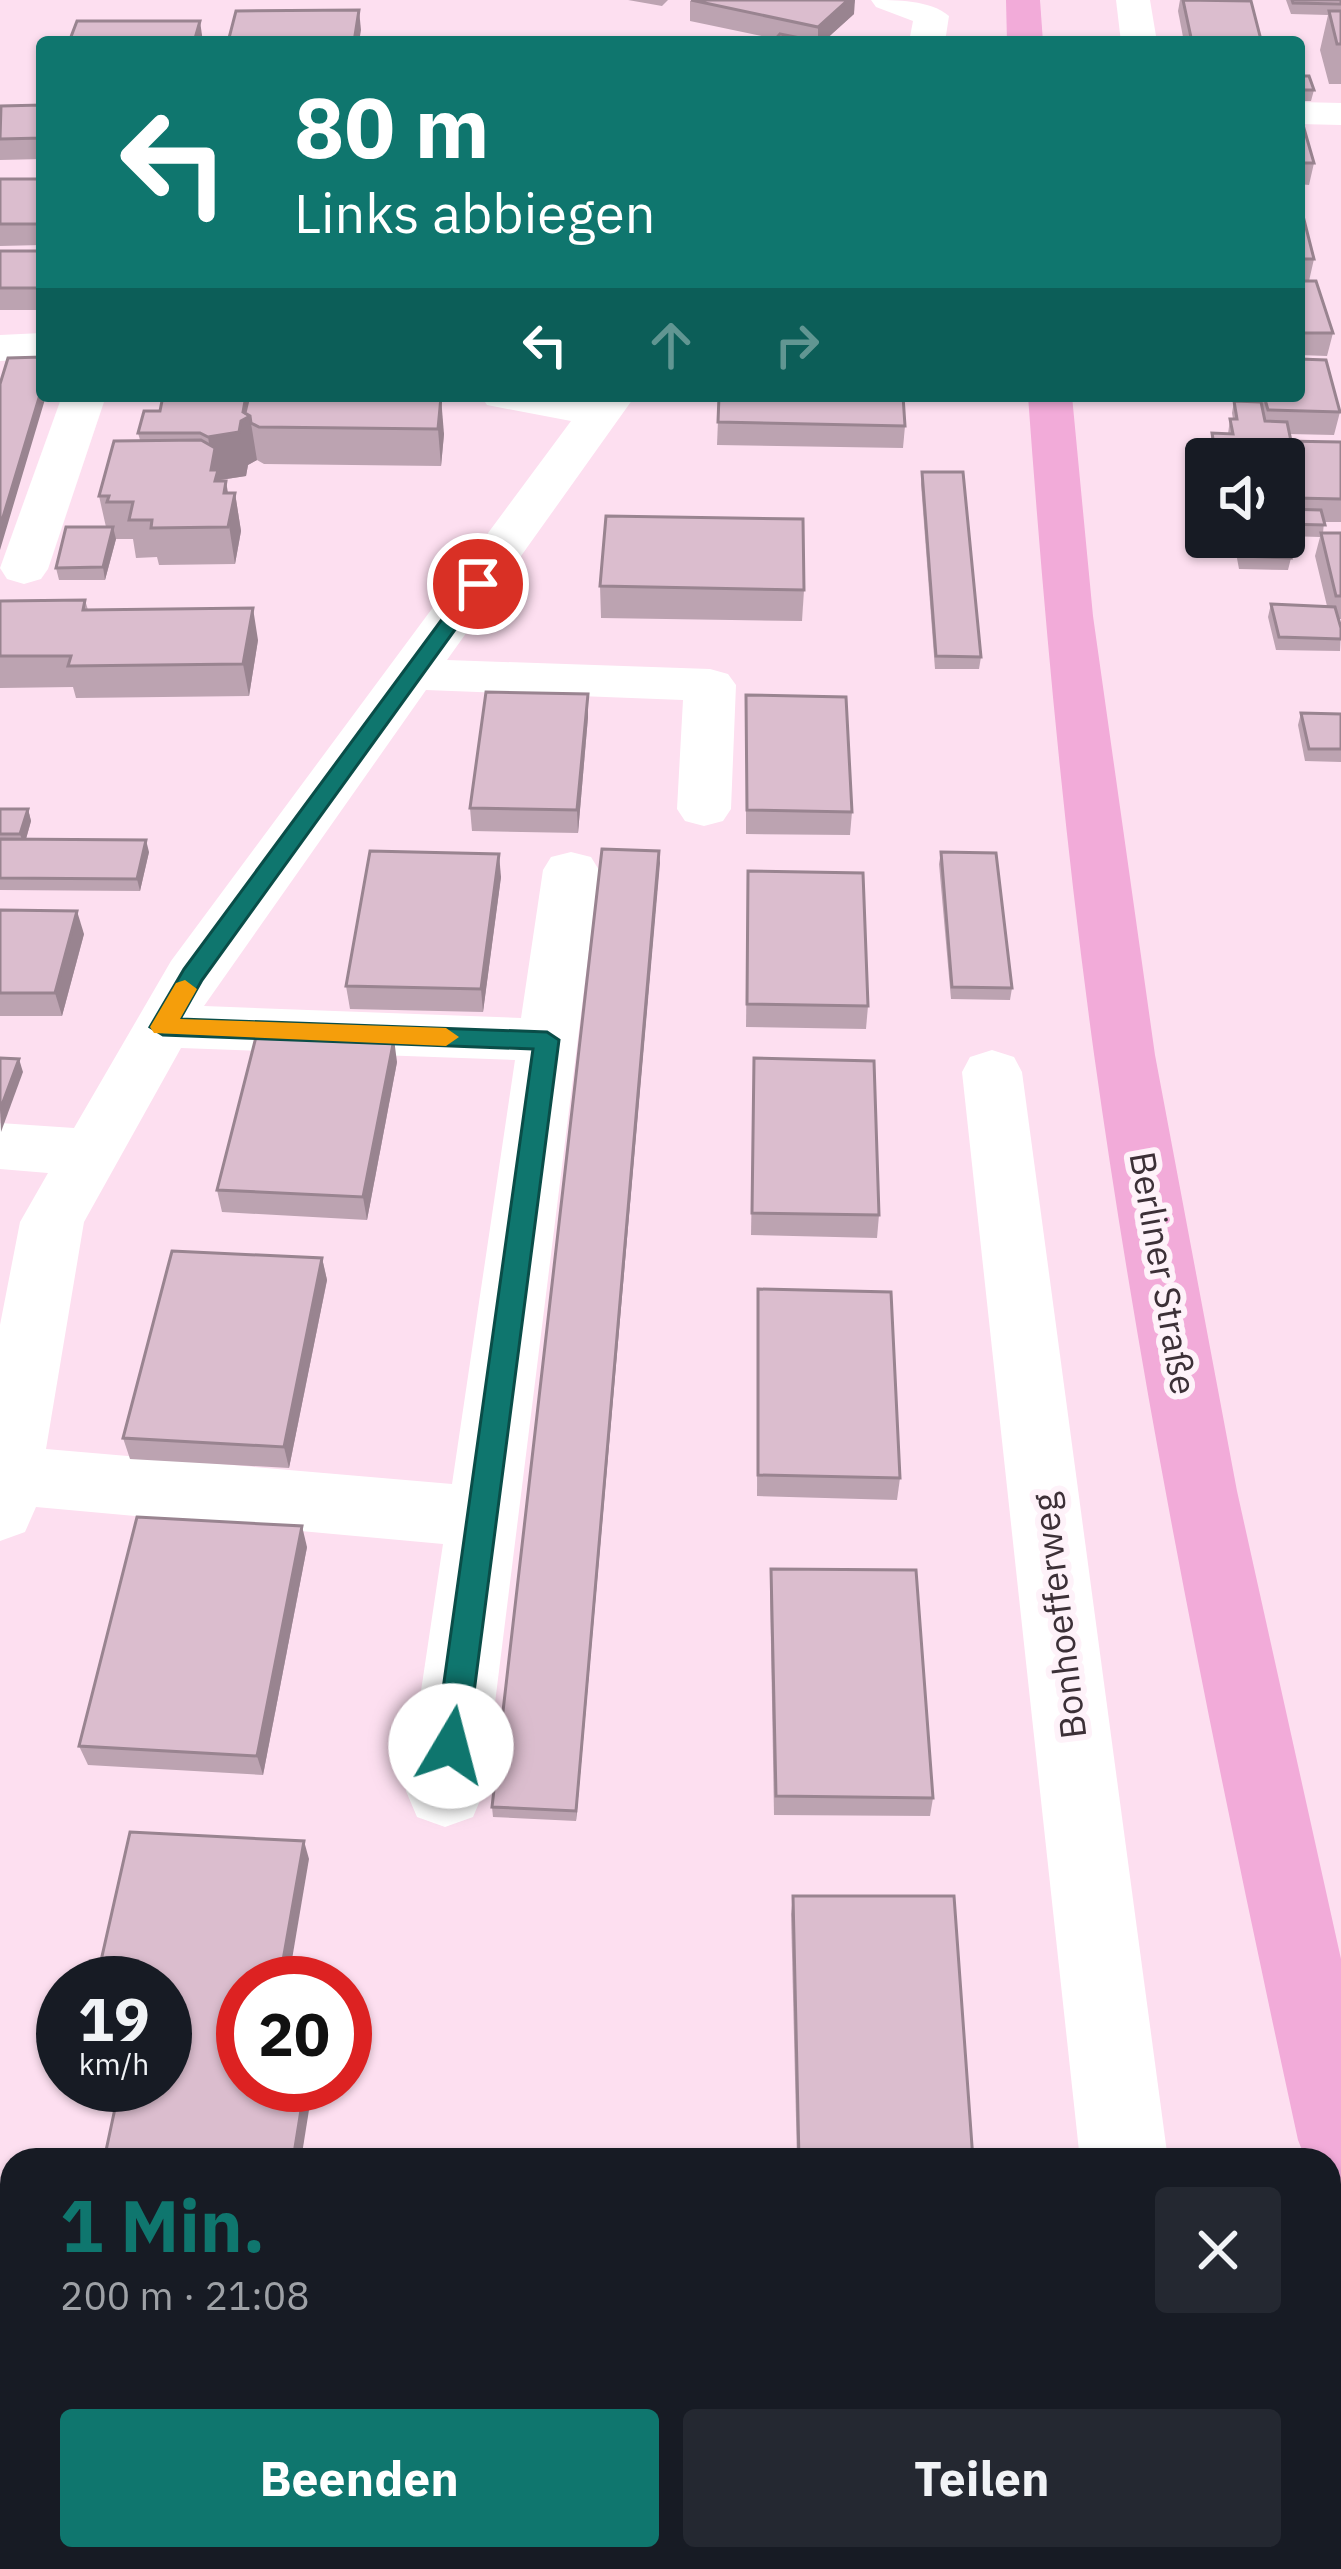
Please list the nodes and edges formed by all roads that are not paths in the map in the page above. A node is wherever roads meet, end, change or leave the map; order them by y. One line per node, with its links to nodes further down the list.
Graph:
1 (888, 0): 4 (street)
2 (1023, 0): 5 (main road)
3 (1132, 0): 6 (street)
4 (929, 29)
5 (1025, 36)
6 (1138, 36)
7 (1305, 113): 8 (street)
8 (1341, 114)
9 (36, 346): 10 (street)
10 (0, 348)
11 (82, 402): 14 (street)
12 (1050, 402): 26 (main road, Berliner Straße)
13 (607, 404): 15 (street)
14 (24, 569)
15 (412, 674): 16 (street); 18 (street)
16 (704, 808)
17 (571, 870): 19 (street)
18 (163, 1027): 19 (street); 22 (street)
19 (547, 1040): 24 (street)
20 (992, 1072): 27 (street, Bonhoefferweg)
21 (0, 1146): 22 (street)
22 (91, 1154): 23 (street)
23 (3, 1493): 24 (street)
24 (482, 1517): 25 (street)
25 (445, 1791)
26 (1341, 2140)
27 (1123, 2148)

